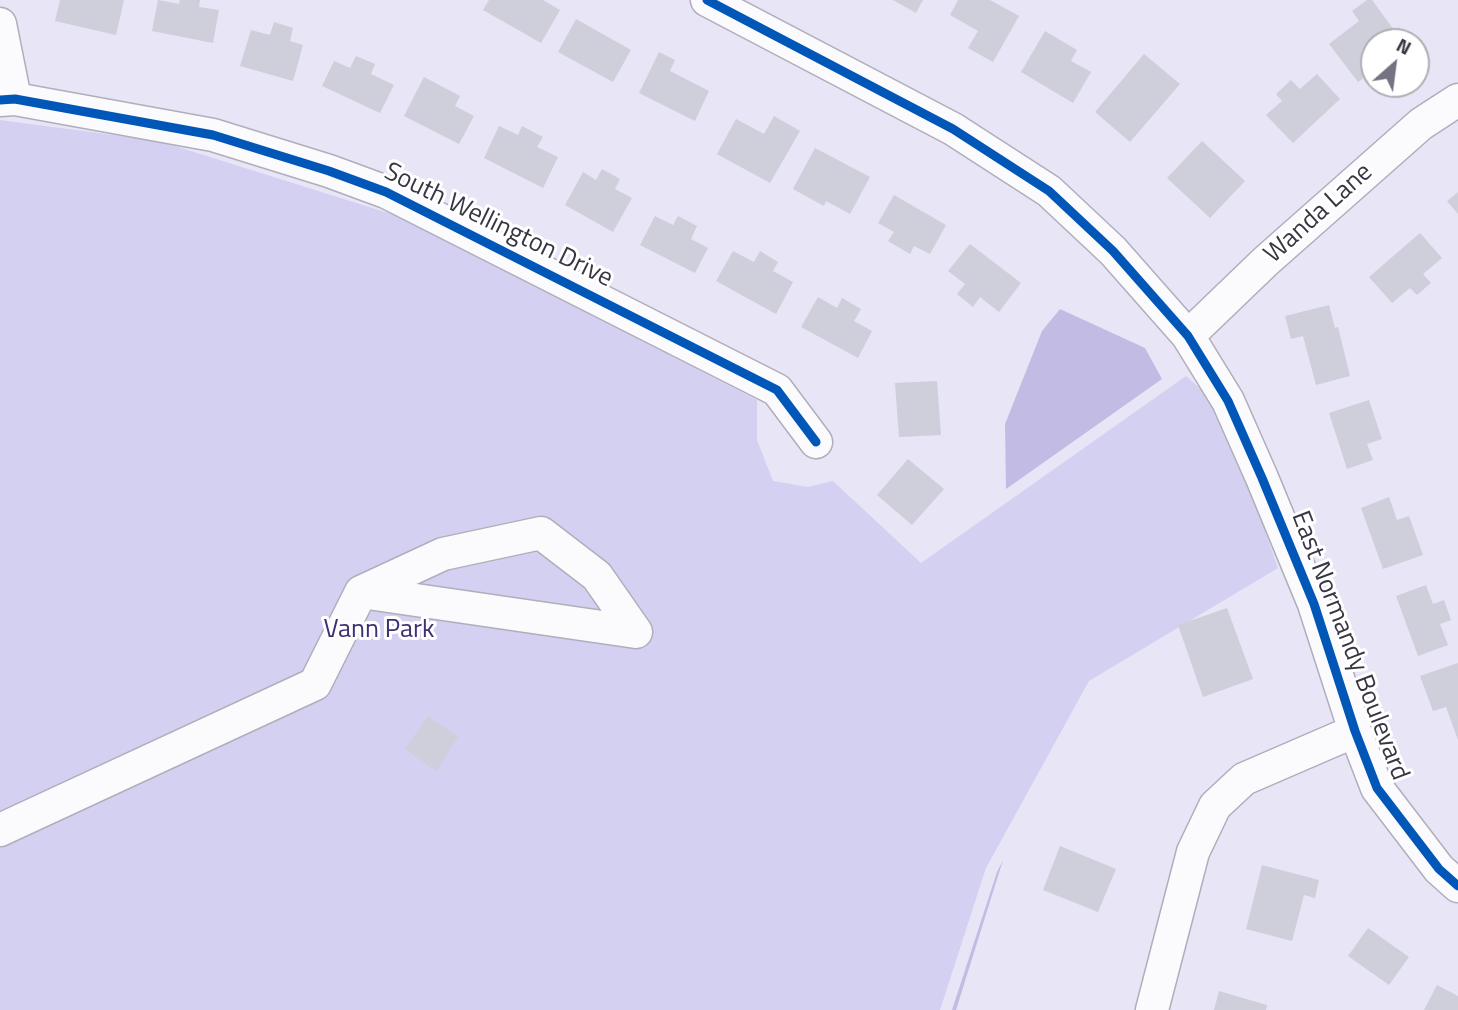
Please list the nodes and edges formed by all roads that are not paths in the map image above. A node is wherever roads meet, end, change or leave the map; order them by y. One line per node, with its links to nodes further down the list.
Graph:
1 (707, 0): 5 (street, East Normandy Boulevard)
2 (0, 24): 3 (street)
3 (8, 99): 6 (street, South Wellington Drive)
4 (1458, 100): 5 (street, Wanda Lane)
5 (1188, 336): 8 (street, East Normandy Boulevard)
6 (816, 442)
7 (361, 592): 7 (street); 9 (street)
8 (1355, 731): 10 (street, East Normandy Boulevard); 11 (street)
9 (0, 830)
10 (1458, 886)
11 (1152, 1010)

